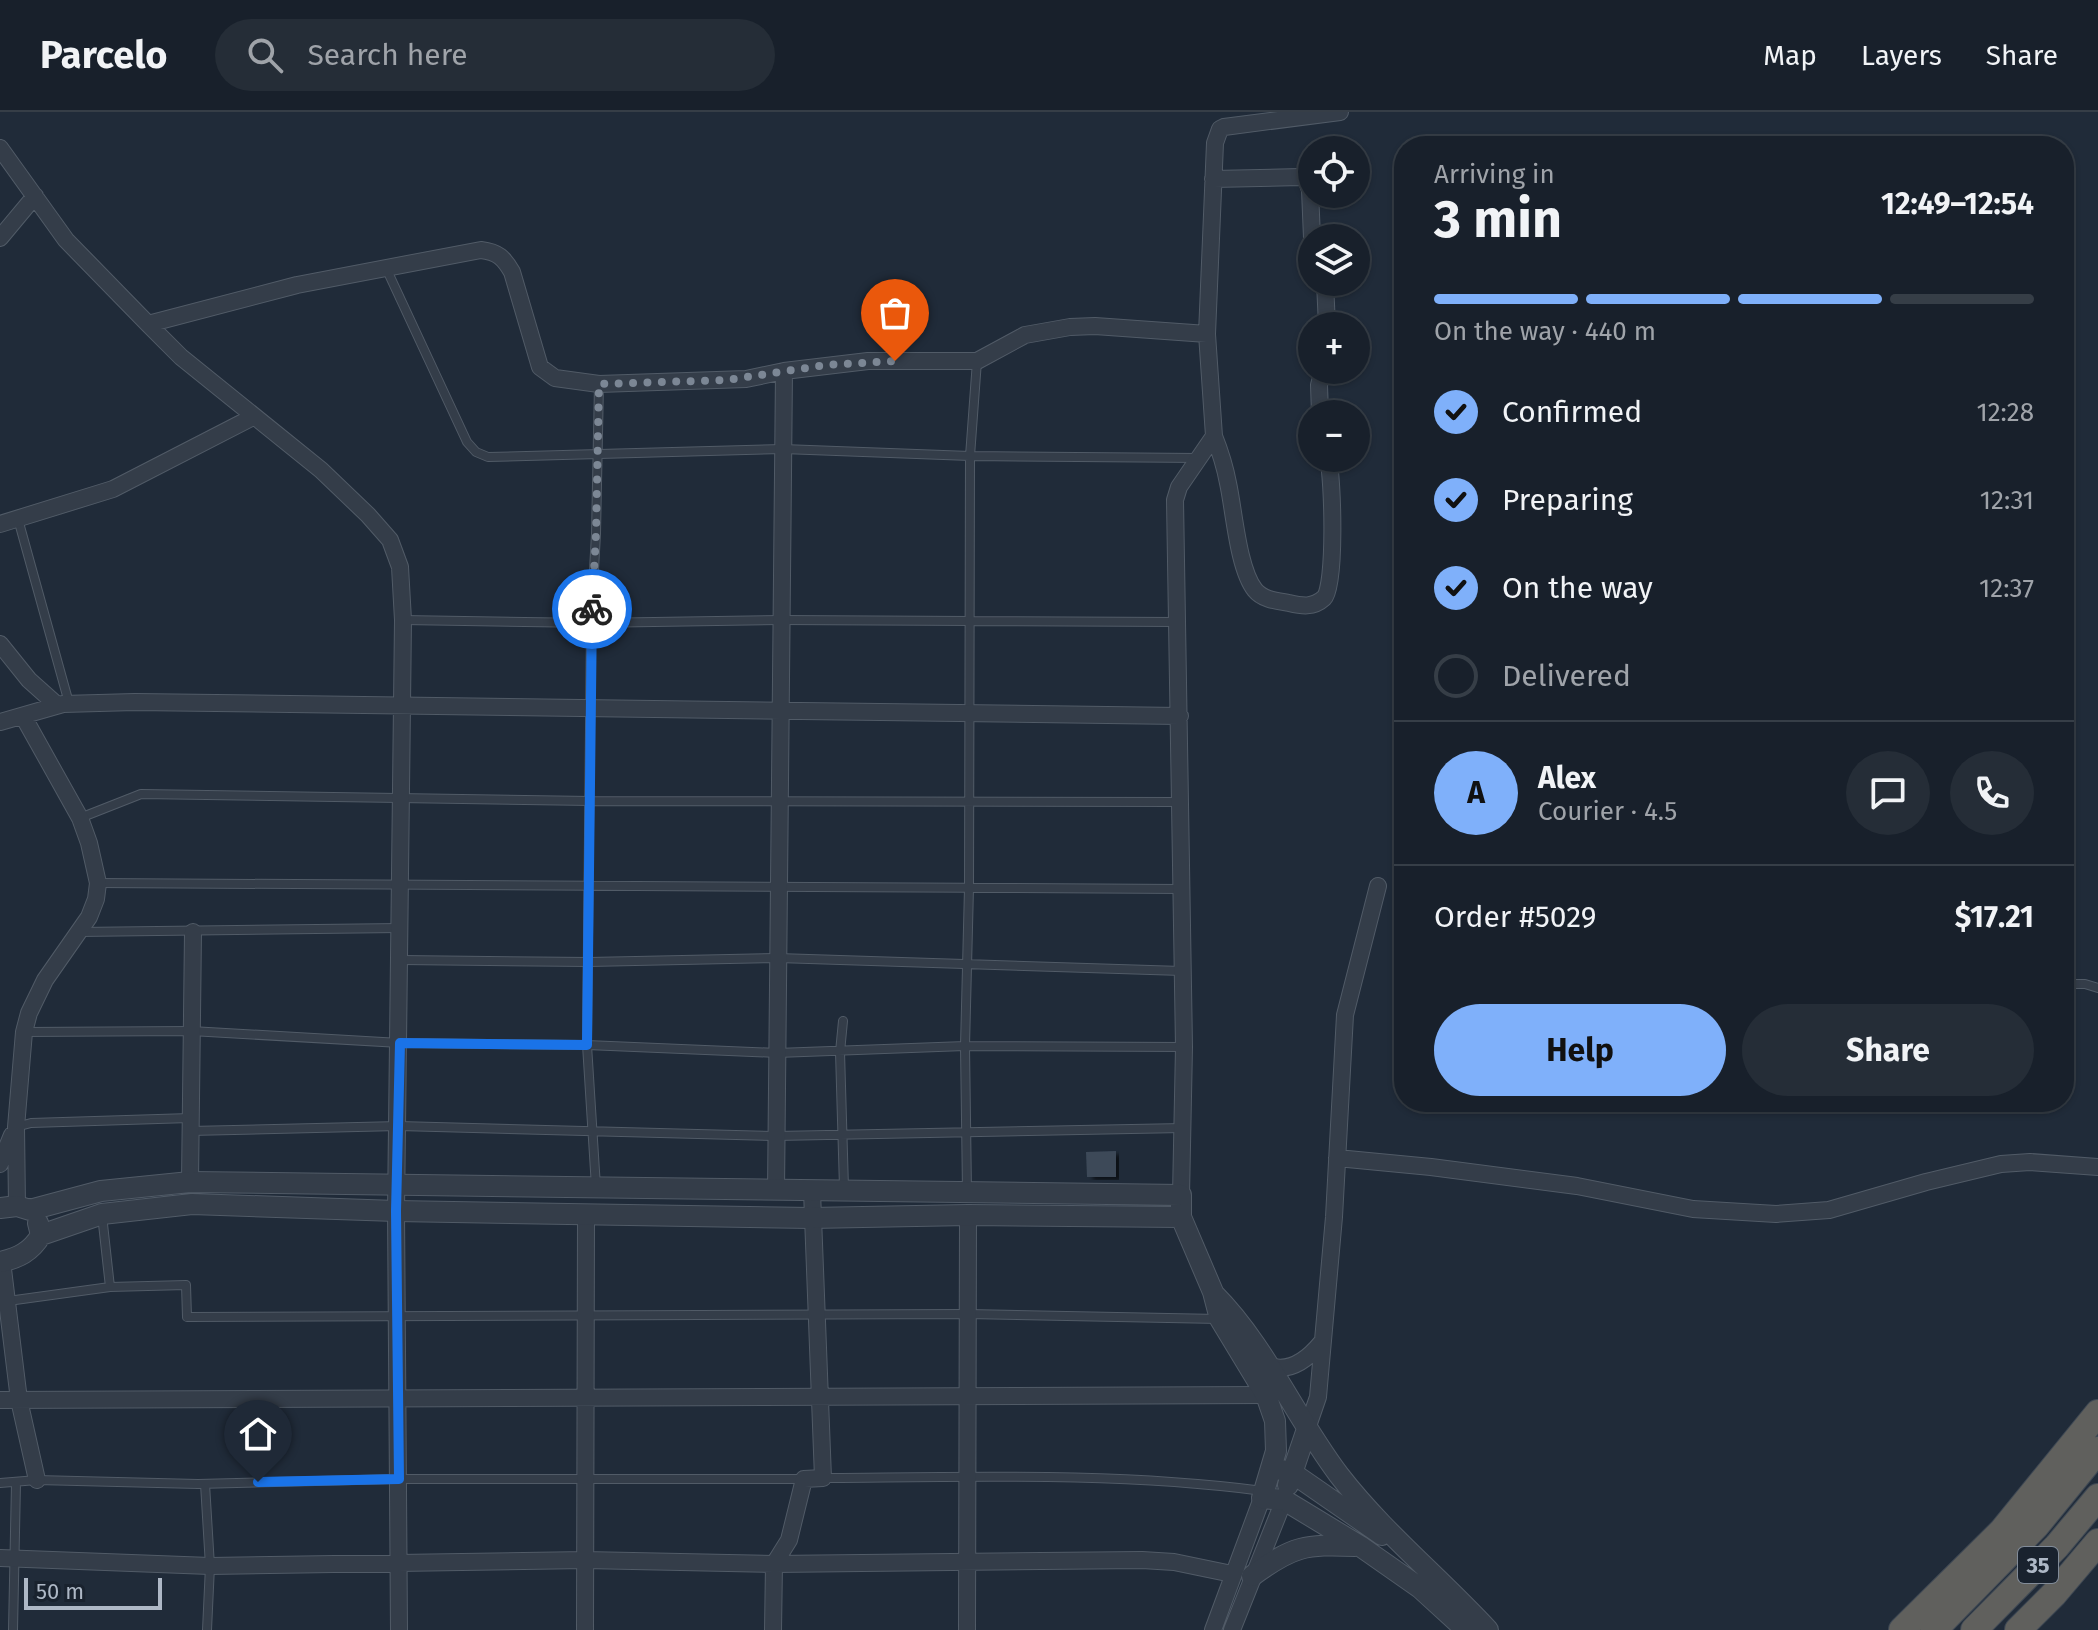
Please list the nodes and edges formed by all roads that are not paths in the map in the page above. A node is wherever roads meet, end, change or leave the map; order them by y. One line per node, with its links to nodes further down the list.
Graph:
1 (1340, 112): 3 (street)
2 (0, 148): 4 (street)
3 (1213, 179): 6 (street); 10 (street)
4 (35, 196): 5 (street); 9 (street)
5 (7, 218): 7 (street)
6 (1311, 224)
7 (0, 238)
8 (385, 267): 9 (street); 13 (street); 17 (lane)
9 (148, 324): 14 (street)
10 (1207, 334): 11 (street); 15 (street)
11 (977, 361): 12 (street); 18 (lane)
12 (784, 371): 13 (street); 16 (street)
13 (599, 384): 17 (lane)
14 (253, 417): 21 (street); 23 (street)
15 (1214, 436): 19 (street); 20 (street)
16 (783, 449): 17 (lane); 18 (lane); 24 (street)
17 (597, 455): 27 (lane)
18 (970, 456): 19 (lane); 25 (lane)
19 (1200, 458): 26 (street)
20 (1329, 472)
21 (18, 519): 22 (street); 29 (lane)
22 (0, 524)
23 (403, 620): 27 (lane); 30 (street)
24 (781, 620): 25 (lane); 27 (lane); 32 (street)
25 (970, 621): 26 (lane); 33 (lane)
26 (1178, 622): 35 (street)
27 (591, 623): 31 (lane)
28 (0, 644): 29 (street)
29 (63, 705): 30 (street); 34 (street)
30 (403, 706): 31 (street); 37 (street)
31 (591, 708): 32 (street); 38 (lane)
32 (780, 711): 33 (street); 39 (street)
33 (970, 713): 35 (street); 40 (lane)
34 (23, 716): 36 (street); 42 (street)
35 (1180, 716): 41 (street)
36 (0, 722)
37 (402, 798): 38 (lane); 42 (lane); 44 (street)
38 (590, 801): 39 (lane); 45 (lane)
39 (779, 802): 40 (lane); 46 (street)
40 (969, 802): 41 (lane); 48 (lane)
41 (1180, 802): 49 (street)
42 (80, 818): 43 (street)
43 (98, 883): 44 (lane); 51 (street)
44 (402, 883): 45 (lane); 50 (street)
45 (590, 885): 46 (lane); 55 (lane)
46 (779, 886): 48 (lane); 53 (street)
47 (1378, 886): 77 (street)
48 (969, 888): 49 (lane); 56 (lane)
49 (1182, 889): 57 (street)
50 (401, 928): 52 (lane); 54 (street)
51 (79, 932): 52 (lane); 62 (street)
52 (193, 932): 61 (street)
53 (778, 958): 55 (lane); 56 (lane); 68 (street)
54 (401, 960): 55 (lane); 63 (street)
55 (589, 962): 64 (lane)
56 (968, 964): 57 (lane); 65 (lane)
57 (1183, 971): 66 (street)
58 (2074, 984): 59 (lane)
59 (2098, 988)
60 (843, 1021): 67 (lane)
61 (191, 1031): 62 (lane); 63 (lane); 69 (street)
62 (24, 1032): 71 (street)
63 (400, 1043): 64 (lane); 70 (street)
64 (587, 1045): 68 (lane); 73 (lane)
65 (965, 1046): 66 (lane); 67 (lane); 74 (lane)
66 (1184, 1047): 72 (street)
67 (840, 1052): 68 (lane); 75 (lane)
68 (777, 1053): 76 (street)
69 (190, 1124): 70 (lane); 71 (lane); 80 (street)
70 (399, 1126): 73 (lane); 81 (street)
71 (16, 1127): 78 (street); 88 (street)
72 (1183, 1128): 74 (lane); 87 (street)
73 (591, 1132): 76 (lane); 82 (lane)
74 (966, 1132): 75 (lane); 86 (lane)
75 (841, 1134): 76 (lane); 85 (lane)
76 (776, 1136): 83 (street)
77 (1337, 1158): 79 (street); 105 (street)
78 (0, 1164)
79 (2098, 1167)
80 (190, 1182): 81 (street); 88 (street)
81 (398, 1186): 82 (street); 89 (street)
82 (596, 1188): 83 (street)
83 (776, 1191): 84 (street)
84 (812, 1191): 85 (street); 94 (street)
85 (844, 1192): 86 (street)
86 (967, 1194): 87 (street)
87 (1181, 1195): 93 (street)
88 (15, 1208): 95 (street)
89 (396, 1211): 90 (street); 91 (street); 102 (street)
90 (102, 1214): 95 (street); 97 (lane)
91 (586, 1215): 94 (street); 103 (street)
92 (968, 1215): 93 (street); 94 (street); 101 (street)
93 (1181, 1217): 98 (street)
94 (811, 1218): 100 (street)
95 (41, 1235): 96 (street)
96 (1, 1262): 99 (street)
97 (110, 1287): 99 (lane); 102 (lane)
98 (1213, 1292): 104 (street); 106 (street)
99 (8, 1301): 113 (street)
100 (816, 1314): 101 (lane); 103 (lane); 109 (street)
101 (968, 1314): 104 (lane); 108 (street)
102 (398, 1315): 103 (lane); 110 (street)
103 (584, 1316): 111 (street)
104 (1220, 1319): 107 (street)
105 (1321, 1343): 106 (street); 115 (street)
106 (1267, 1365): 115 (street)
107 (1266, 1395): 108 (street); 117 (street)
108 (968, 1396): 109 (street); 118 (street)
109 (819, 1397): 111 (street); 119 (street)
110 (398, 1398): 111 (street); 113 (street); 120 (street)
111 (584, 1398): 123 (street)
112 (0, 1400): 113 (street)
113 (19, 1400): 122 (street)
114 (2098, 1413): 150 (highway)
115 (1307, 1429): 117 (street); 132 (street)
116 (2098, 1450): 151 (highway, 35)
117 (1282, 1470): 127 (street); 129 (street); 132 (street)
118 (967, 1477): 119 (lane); 127 (lane); 135 (street)
119 (823, 1478): 121 (street)
120 (399, 1479): 123 (lane); 126 (lane); 136 (street)
121 (804, 1479): 123 (lane); 137 (street)
122 (37, 1480): 125 (lane); 126 (lane)
123 (585, 1481): 134 (street)
124 (0, 1483): 125 (lane)
125 (16, 1483): 133 (lane)
126 (205, 1484): 138 (lane)
127 (1263, 1494): 129 (street); 139 (street)
128 (2098, 1497): 152 (highway, 35)
129 (1284, 1500): 131 (street); 139 (street)
130 (2098, 1542): 153 (highway)
131 (1360, 1546): 139 (street); 148 (street)
132 (1405, 1550): 149 (street)
133 (7, 1558): 138 (street); 140 (lane)
134 (585, 1560): 136 (street); 137 (street); 143 (street)
135 (967, 1560): 137 (street); 139 (street); 145 (street)
136 (399, 1563): 138 (street); 142 (street)
137 (774, 1564): 144 (street)
138 (210, 1566): 141 (lane)
139 (1242, 1575): 146 (street); 147 (street)
140 (13, 1630)
141 (207, 1630)
142 (399, 1630)
143 (585, 1630)
144 (773, 1630)
145 (967, 1630)
146 (1213, 1630)
147 (1232, 1630)
148 (1466, 1630)
149 (1488, 1630)
150 (1902, 1630)
151 (1934, 1630)
152 (1974, 1630)
153 (2018, 1630)

